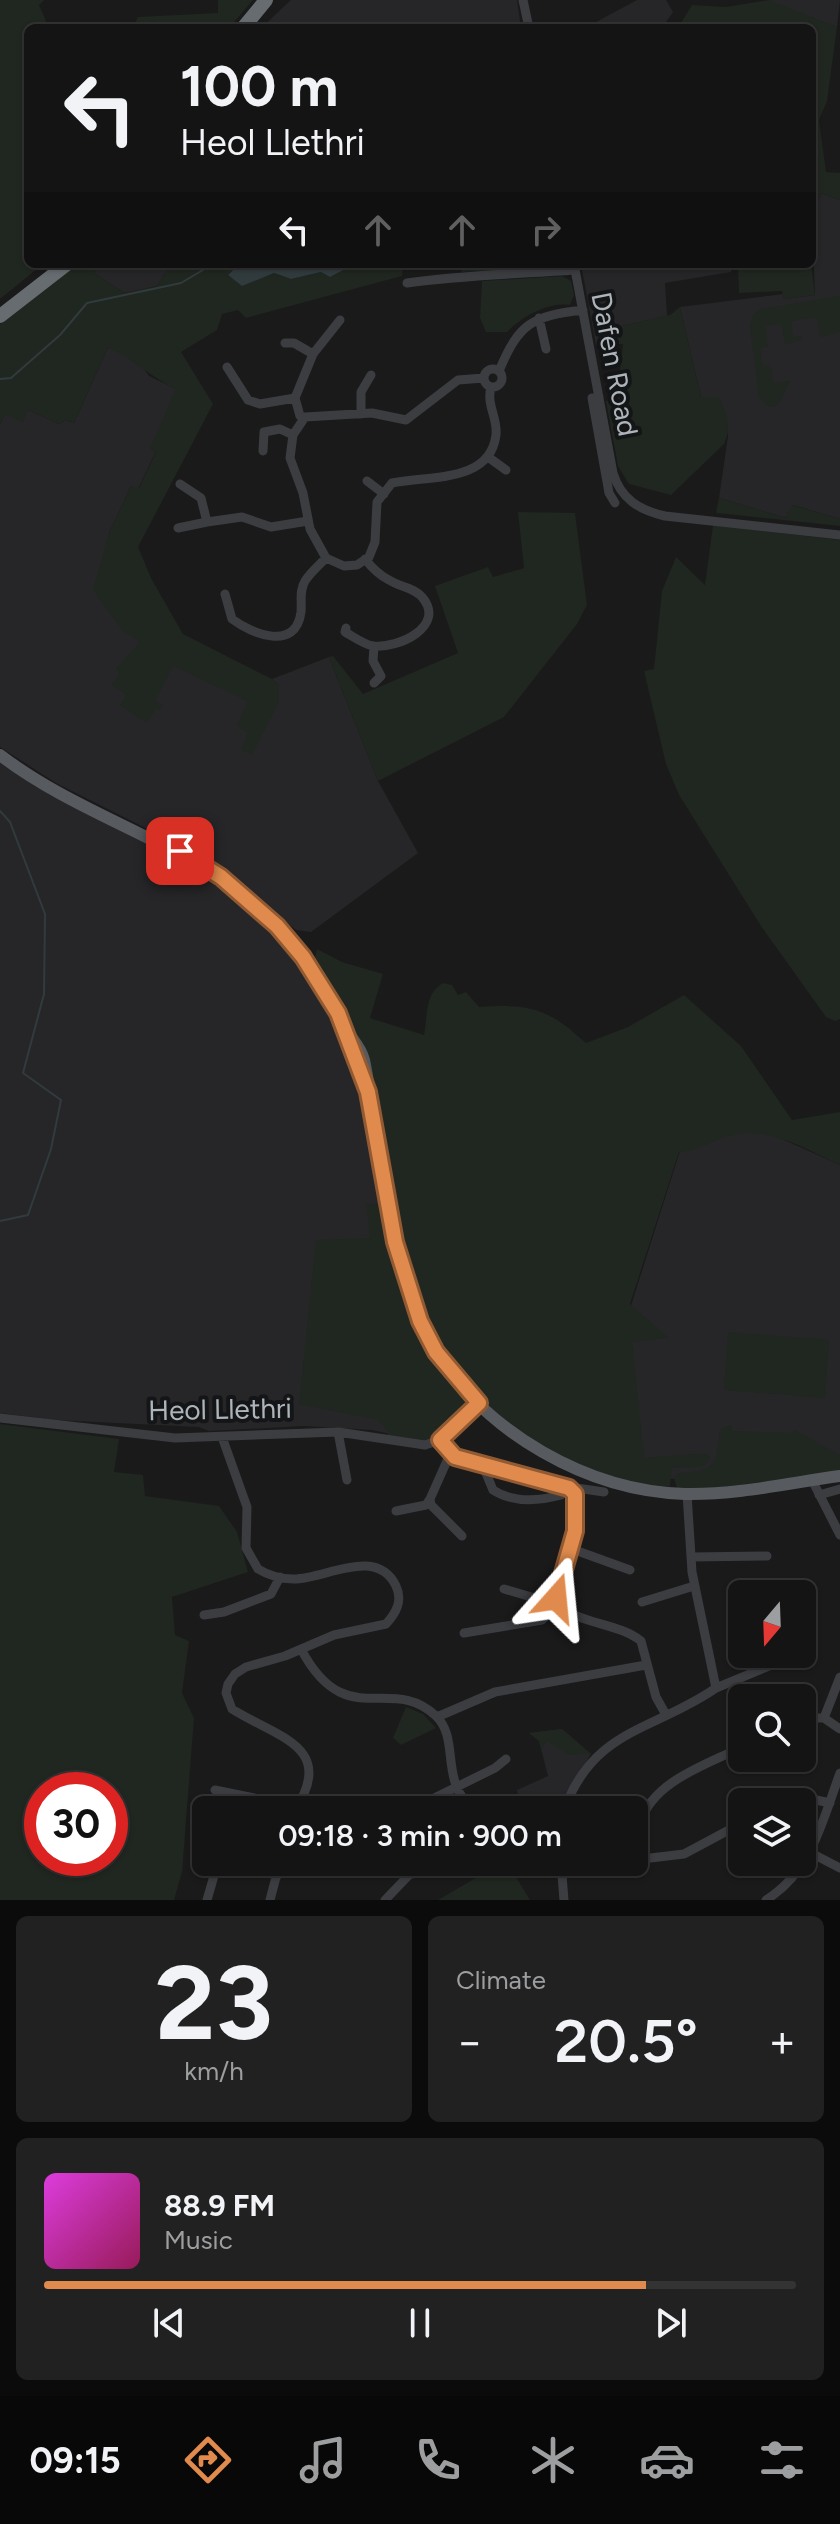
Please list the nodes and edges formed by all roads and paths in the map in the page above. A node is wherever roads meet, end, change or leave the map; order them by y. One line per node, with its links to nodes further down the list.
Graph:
1 (266, 0): 3 (highway)
2 (523, 0): 4 (street)
3 (246, 24)
4 (528, 24)
5 (62, 268): 10 (highway)
6 (566, 268): 8 (street)
7 (574, 268): 9 (street, Dafen Road)
8 (407, 283)
9 (583, 310): 11 (street); 21 (street, Dafen Road)
10 (0, 316)
11 (539, 318): 14 (street); 17 (street)
12 (340, 320): 15 (street)
13 (285, 343): 15 (street)
14 (546, 349)
15 (313, 354): 22 (street)
16 (227, 367): 22 (street)
17 (499, 371): 19 (street); 20 (street)
18 (371, 375): 23 (street)
19 (484, 378): 20 (street); 23 (street)
20 (491, 387): 27 (street)
21 (599, 397): 32 (street); 36 (street, Dafen Road)
22 (295, 398): 24 (street)
23 (361, 414): 24 (street)
24 (305, 417): 25 (street)
25 (293, 435): 26 (street); 33 (street)
26 (263, 451)
27 (488, 457): 28 (street); 31 (street)
28 (506, 470)
29 (367, 481): 31 (street)
30 (180, 484): 34 (street)
31 (384, 494): 38 (street)
32 (615, 503)
33 (308, 521): 34 (street); 37 (street)
34 (207, 522): 35 (street)
35 (178, 528)
36 (840, 535)
37 (326, 558): 38 (street); 39 (street)
38 (365, 559): 41 (street)
39 (225, 594)
40 (346, 628): 41 (street)
41 (374, 646): 42 (street)
42 (374, 683)
43 (0, 755): 44 (main road)
44 (479, 1403): 48 (street); 57 (main road)
45 (0, 1418): 47 (street, Heol Llethri)
46 (338, 1432): 47 (street, Heol Llethri); 48 (street, Heol Llethri); 52 (street)
47 (222, 1437): 67 (street)
48 (440, 1440): 49 (street)
49 (450, 1454): 50 (street); 59 (street)
50 (483, 1466): 54 (street); 54 (street)
51 (840, 1476): 53 (main road)
52 (347, 1480)
53 (812, 1480): 57 (main road); 58 (street)
54 (568, 1487): 56 (street); 63 (street)
55 (840, 1489): 58 (street)
56 (604, 1492)
57 (687, 1494): 65 (street)
58 (819, 1495): 61 (street)
59 (430, 1499): 60 (street); 62 (street)
60 (396, 1511)
61 (840, 1535)
62 (462, 1536)
63 (572, 1549): 66 (street); 71 (street)
64 (767, 1556): 65 (street)
65 (691, 1557): 68 (street)
66 (630, 1570)
67 (280, 1577): 72 (street); 74 (street)
68 (694, 1586): 70 (street); 78 (street)
69 (504, 1589): 71 (street)
70 (642, 1602)
71 (555, 1604): 73 (street); 75 (street)
72 (204, 1615)
73 (464, 1633)
74 (301, 1649): 80 (street); 91 (street)
75 (646, 1665): 79 (street); 80 (street)
76 (764, 1668): 78 (street)
77 (840, 1677): 82 (street)
78 (716, 1688): 79 (street)
79 (665, 1713): 94 (street)
80 (437, 1717): 88 (street)
81 (816, 1718): 82 (street)
82 (824, 1718): 83 (street)
83 (840, 1729)
84 (728, 1754): 97 (street)
85 (506, 1759): 88 (street)
86 (840, 1773): 87 (street)
87 (838, 1788): 96 (street)
88 (456, 1789): 92 (street); 93 (street)
89 (215, 1790): 90 (street)
90 (244, 1796)
91 (302, 1796)
92 (441, 1796)
93 (462, 1796)
94 (570, 1796)
95 (816, 1800): 96 (street)
96 (830, 1803): 99 (street)
97 (648, 1807)
98 (728, 1830): 101 (street)
99 (816, 1840)
100 (816, 1856): 102 (street)
101 (648, 1858)
102 (840, 1868)
103 (214, 1876): 108 (street)
104 (277, 1876): 109 (street)
105 (408, 1876): 110 (street)
106 (562, 1876): 111 (street)
107 (796, 1876): 112 (street)
108 (207, 1900)
109 (270, 1900)
110 (385, 1900)
111 (564, 1900)
112 (766, 1900)

